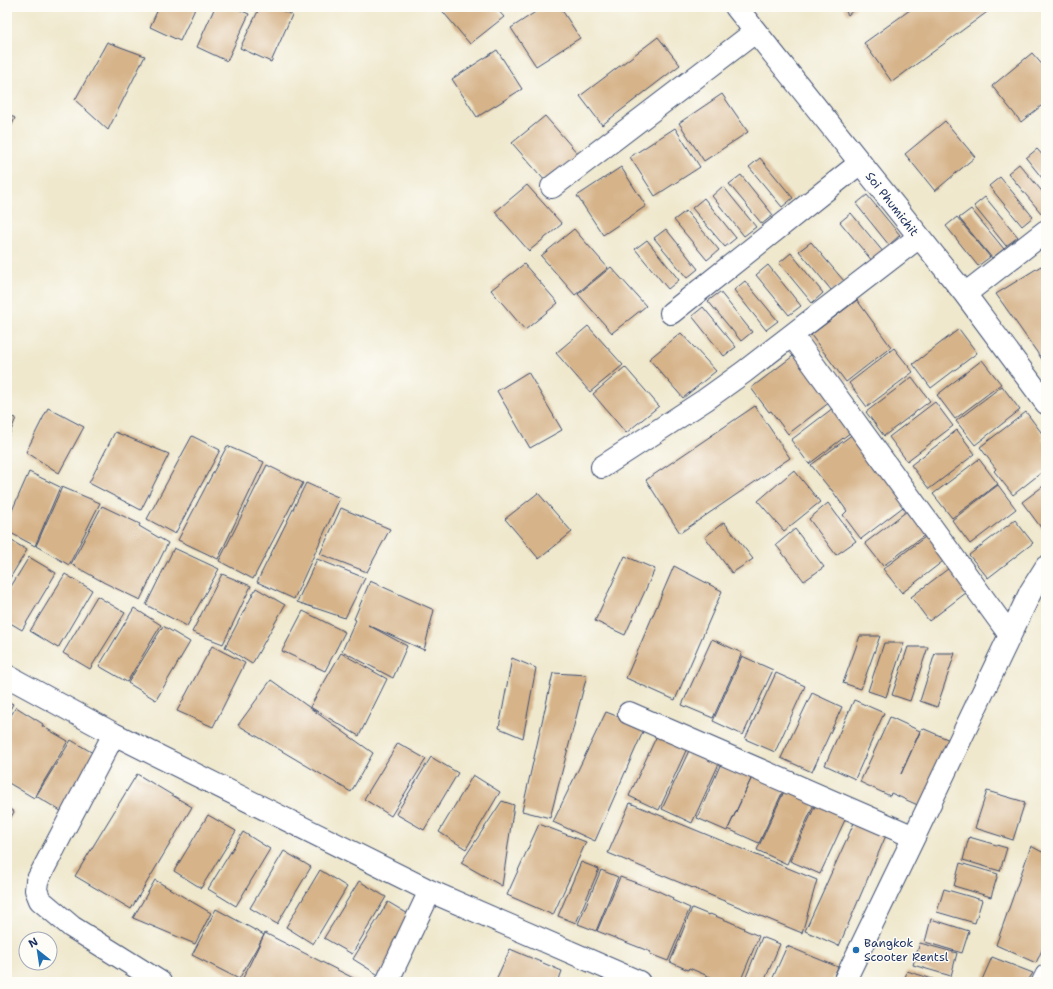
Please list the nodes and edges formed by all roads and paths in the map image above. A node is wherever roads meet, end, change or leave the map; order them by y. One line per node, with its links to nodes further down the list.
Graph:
1 (736, 7): 2 (street, Soi Phumichit)
2 (756, 32): 3 (street, Soi Phumichit); 4 (street)
3 (860, 163): 6 (street, Soi Phumichit); 8 (street)
4 (552, 187)
5 (1046, 230): 7 (street)
6 (919, 237): 7 (street, Soi Phumichit); 9 (street)
7 (965, 294): 10 (street, Soi Phumichit)
8 (671, 313)
9 (792, 335): 11 (street); 13 (street)
10 (1046, 403)
11 (602, 467)
12 (1046, 567): 13 (street)
13 (1010, 635): 17 (street)
14 (7, 676): 16 (street)
15 (629, 713): 17 (street)
16 (114, 734): 18 (street); 20 (street)
17 (914, 837): 23 (street)
18 (430, 891): 21 (street); 22 (street)
19 (1046, 976): 24 (street)
20 (160, 982)
21 (387, 982)
22 (640, 982)
23 (844, 982)
24 (1043, 982)

